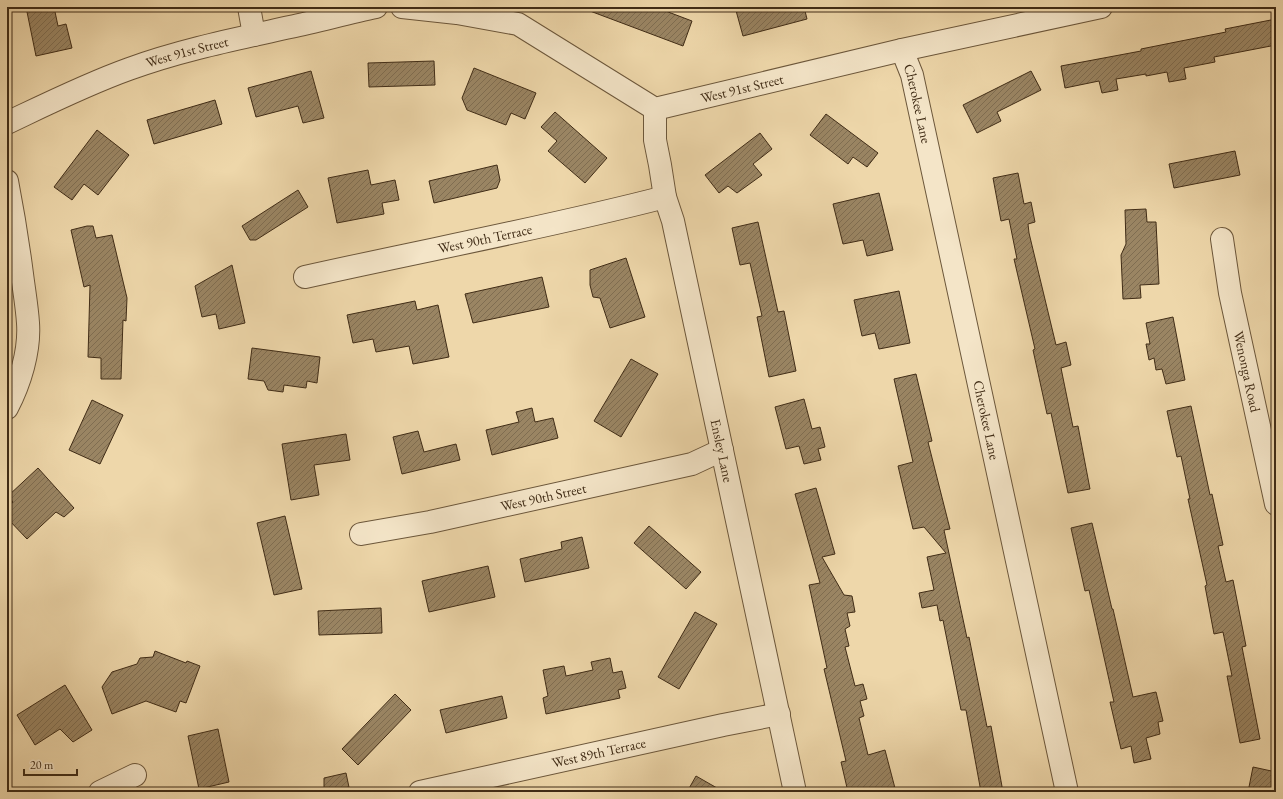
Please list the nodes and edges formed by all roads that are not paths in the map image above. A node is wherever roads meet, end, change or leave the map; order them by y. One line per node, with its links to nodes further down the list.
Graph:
1 (249, 7): 6 (street)
2 (376, 7): 6 (street, West 91st Street)
3 (402, 7): 5 (street)
4 (1101, 7): 7 (street, West 91st Street)
5 (514, 15): 8 (street)
6 (254, 35): 9 (street, West 91st Street)
7 (902, 50): 8 (street, West 91st Street); 23 (street, Cherokee Lane)
8 (655, 109): 11 (street, Ensley Lane)
9 (7, 123)
10 (7, 181): 14 (street)
11 (665, 197): 13 (street, West 90th Terrace); 15 (street, Ensley Lane)
12 (1222, 239): 16 (street, Wenonga Road)
13 (305, 277)
14 (7, 408)
15 (722, 450): 17 (street, West 90th Street); 18 (street, Ensley Lane)
16 (1276, 504)
17 (361, 534)
18 (779, 714): 21 (street, West 89th Terrace); 22 (street, Ensley Lane)
19 (135, 775): 20 (street)
20 (100, 792)
21 (420, 792)
22 (795, 792)
23 (1067, 792)

